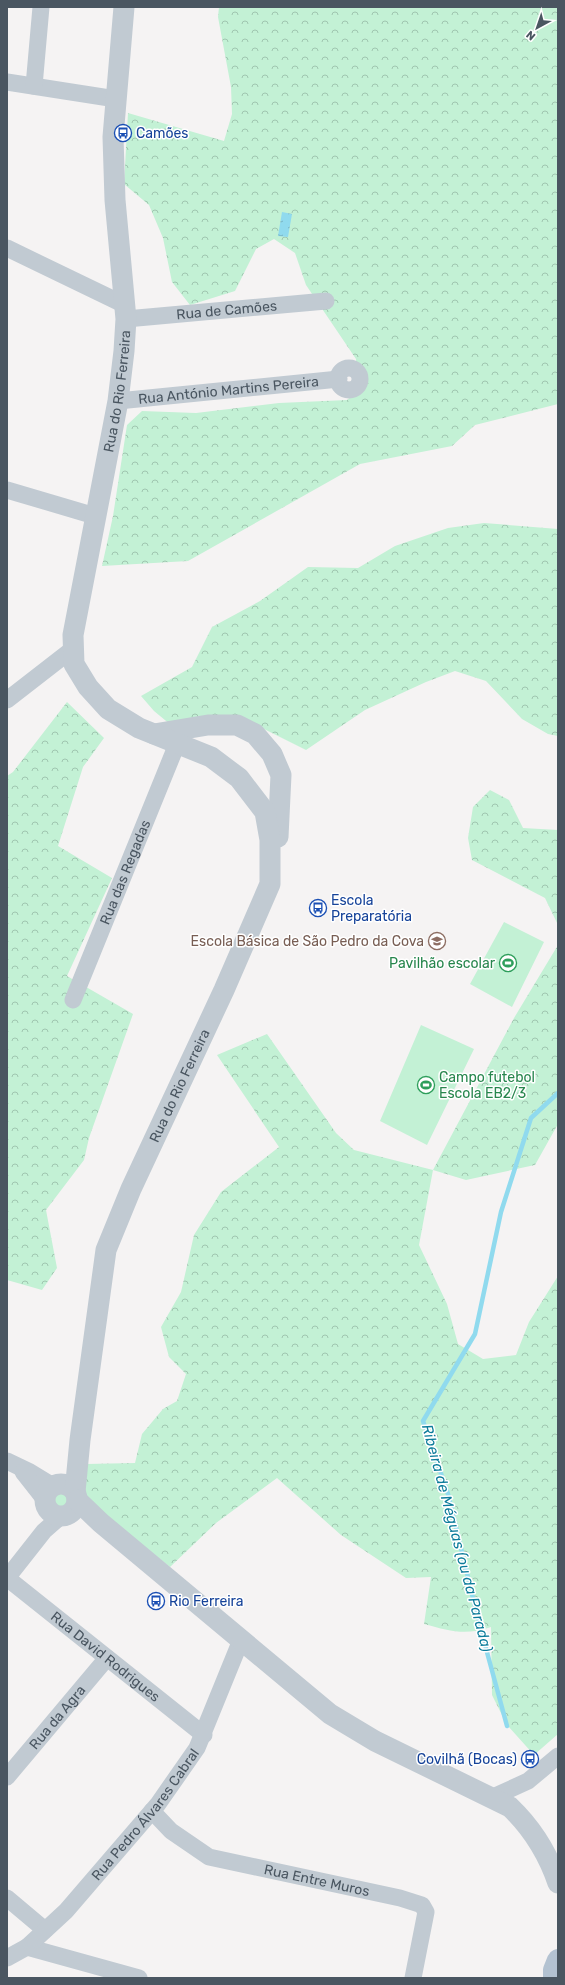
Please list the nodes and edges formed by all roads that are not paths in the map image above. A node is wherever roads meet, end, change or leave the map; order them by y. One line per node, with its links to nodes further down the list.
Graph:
1 (41, 7): 4 (street)
2 (124, 7): 5 (street, Rua do Rio Ferreira)
3 (7, 82): 4 (street)
4 (34, 86): 5 (street)
5 (116, 99): 8 (street, Rua do Rio Ferreira)
6 (7, 248): 8 (street)
7 (326, 301): 8 (street, Rua de Camões)
8 (126, 312): 10 (street, Rua do Rio Ferreira)
9 (339, 379): 10 (street, Rua António Martins Pereira)
10 (118, 401): 12 (street, Rua do Rio Ferreira)
11 (7, 490): 12 (street)
12 (95, 516): 13 (street, Rua do Rio Ferreira)
13 (74, 648): 14 (street); 16 (street, Rua do Rio Ferreira)
14 (7, 700)
15 (237, 725): 16 (street); 18 (street); 19 (street)
16 (154, 734): 17 (street, Rua do Rio Ferreira)
17 (177, 744): 18 (street, Rua do Rio Ferreira); 20 (street, Rua das Regadas)
18 (211, 757): 19 (street, Rua do Rio Ferreira)
19 (270, 884): 22 (street, Rua do Rio Ferreira)
20 (73, 1000)
21 (13, 1464): 22 (street)
22 (61, 1500): 23 (street); 24 (street)
23 (7, 1578): 25 (street, Rua David Rodrigues)
24 (241, 1640): 26 (street, Rua Pedro Álvares Cabral); 29 (street)
25 (107, 1658): 26 (street, Rua David Rodrigues); 28 (street, Rua da Agra)
26 (204, 1735): 30 (street, Rua Pedro Álvares Cabral)
27 (558, 1756): 29 (street)
28 (7, 1777)
29 (493, 1797): 31 (street)
30 (152, 1811): 33 (street, Rua Pedro Álvares Cabral); 38 (street, Rua Entre Muros)
31 (558, 1883)
32 (7, 1898): 33 (street)
33 (45, 1930): 34 (street, Rua Pedro Álvares Cabral)
34 (27, 1947): 35 (street, Rua Pedro Álvares Cabral); 37 (street)
35 (7, 1958)
36 (558, 1960): 39 (main road)
37 (139, 1978)
38 (413, 1978)
39 (554, 1978)

